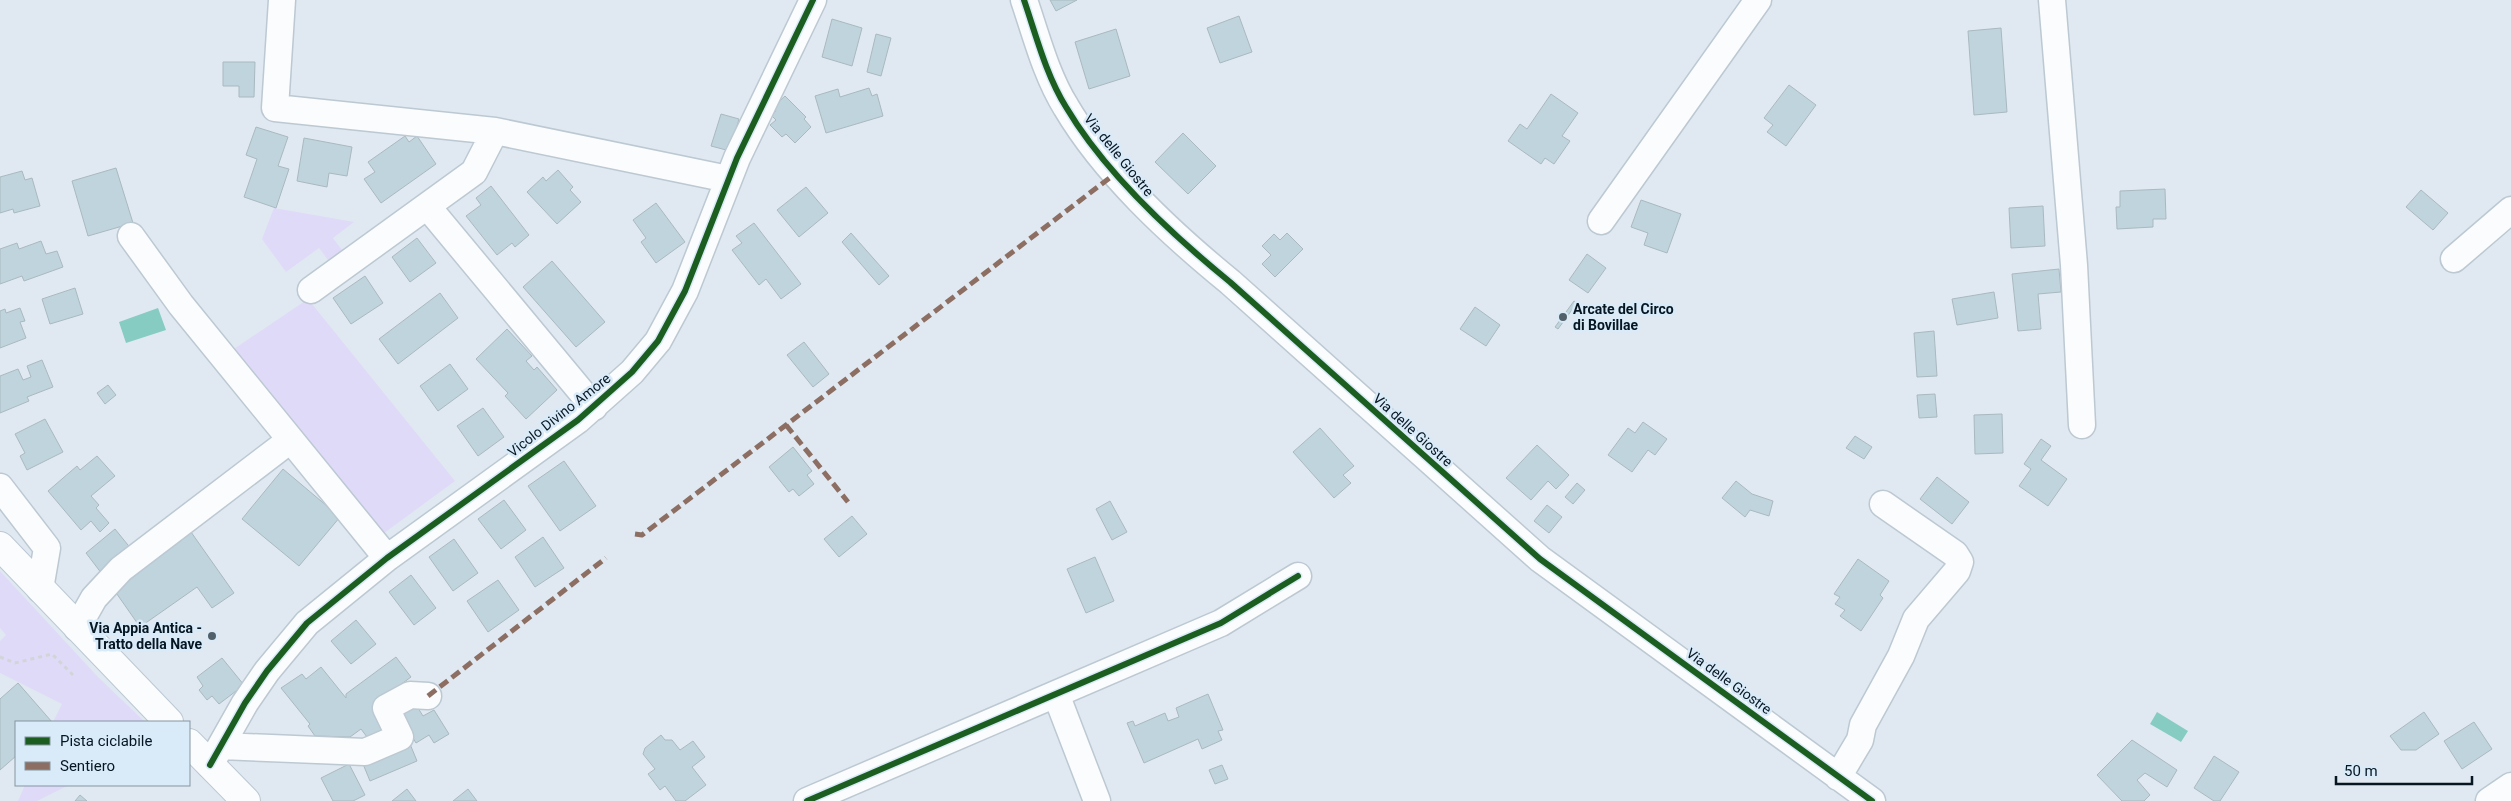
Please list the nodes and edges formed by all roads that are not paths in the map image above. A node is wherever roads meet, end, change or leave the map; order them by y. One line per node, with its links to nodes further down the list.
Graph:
1 (282, 0): 6 (street)
2 (813, 0): 7 (street, Vicolo Divino Amore)
3 (1024, 0): 29 (street, Via delle Giostre)
4 (1758, 0): 10 (street)
5 (2052, 0): 15 (street)
6 (495, 131): 7 (street); 8 (street)
7 (728, 179): 14 (street, Vicolo Divino Amore)
8 (427, 206): 13 (street); 14 (street)
9 (2511, 210): 12 (street)
10 (1600, 221)
11 (131, 236): 16 (street)
12 (2454, 259)
13 (311, 290)
14 (594, 406): 20 (street, Vicolo Divino Amore)
15 (2082, 425)
16 (289, 440): 20 (street); 23 (street)
17 (0, 486): 22 (street)
18 (1883, 504): 29 (street)
19 (0, 546): 22 (main road)
20 (387, 558): 28 (street, Vicolo Divino Amore)
21 (1298, 576): 24 (street)
22 (40, 589): 23 (main road)
23 (77, 628): 26 (main road)
24 (1056, 694): 32 (street); 33 (street)
25 (428, 696): 28 (street)
26 (168, 721)
27 (190, 743): 28 (main road)
28 (216, 756): 31 (main road)
29 (1838, 777): 34 (street, Via delle Giostre)
30 (2511, 786): 35 (street)
31 (246, 801)
32 (807, 801)
33 (1097, 801)
34 (1872, 801)
35 (2489, 801)

